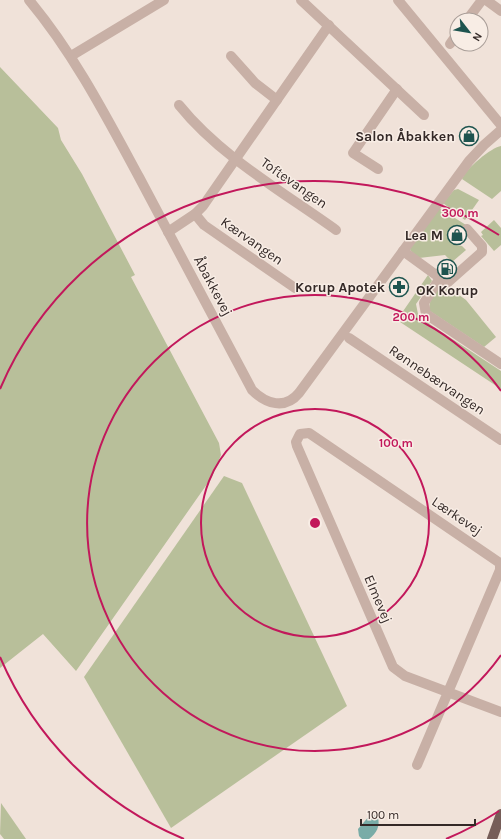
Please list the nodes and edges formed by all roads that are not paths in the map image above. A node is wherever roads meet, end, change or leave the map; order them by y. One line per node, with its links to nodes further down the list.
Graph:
1 (29, 0): 10 (street, Åbakkevej)
2 (164, 0): 10 (street)
3 (301, 0): 9 (street)
4 (398, 0): 16 (street)
5 (482, 0): 8 (street)
6 (486, 0): 7 (street)
7 (501, 11)
8 (473, 12)
9 (329, 25): 12 (street); 13 (street)
10 (71, 56): 23 (street, Åbakkevej)
11 (231, 56): 13 (street)
12 (397, 89): 15 (street); 19 (street)
13 (277, 100): 18 (street)
14 (179, 105): 18 (street, Toftevangen)
15 (424, 115)
16 (501, 125)
17 (501, 130): 24 (street, Åbakkevej)
18 (236, 159): 20 (street); 22 (street, Toftevangen)
19 (378, 169)
20 (195, 214): 23 (street); 26 (street, Kærvangen)
21 (467, 229): 25 (street)
22 (336, 230)
23 (168, 232): 24 (street, Åbakkevej)
24 (403, 251): 25 (street)
25 (440, 278): 28 (street)
26 (295, 288)
27 (357, 339): 30 (street, Rønnebærvangen)
28 (501, 364)
29 (300, 434): 31 (street, Elmevej); 31 (street, Lærkevej)
30 (501, 440)
31 (448, 692): 32 (street, Elmevej); 33 (street)
32 (501, 712)
33 (417, 765)
34 (501, 814): 35 (main road)
35 (492, 839)

